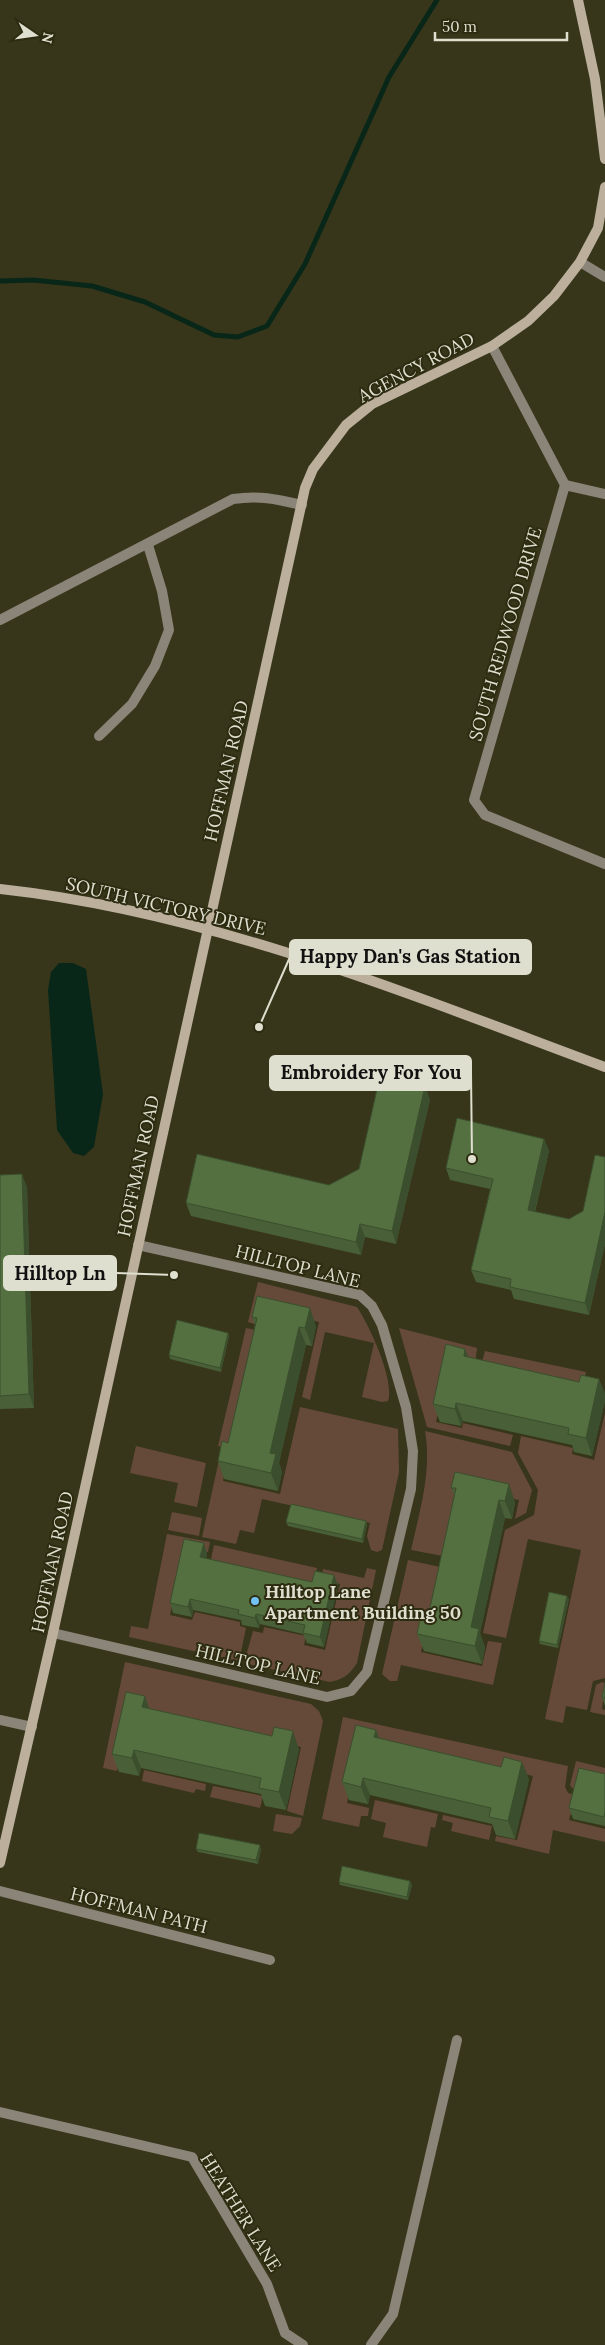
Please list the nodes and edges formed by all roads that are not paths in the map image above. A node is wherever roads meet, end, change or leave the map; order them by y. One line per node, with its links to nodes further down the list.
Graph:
1 (578, 0): 2 (main road)
2 (605, 159)
3 (605, 187): 4 (main road, AGENCY ROAD)
4 (580, 262): 5 (street); 6 (main road, AGENCY ROAD)
5 (605, 277)
6 (492, 346): 7 (street); 9 (main road, AGENCY ROAD)
7 (565, 485): 8 (street); 13 (street, SOUTH REDWOOD DRIVE)
8 (605, 494)
9 (302, 505): 10 (street); 15 (main road, HOFFMAN ROAD)
10 (148, 545): 11 (street); 12 (street)
11 (0, 620)
12 (99, 736)
13 (605, 864)
14 (0, 889): 15 (main road, SOUTH VICTORY DRIVE)
15 (207, 929): 16 (main road, SOUTH VICTORY DRIVE); 17 (main road, HOFFMAN ROAD)
16 (605, 1067)
17 (138, 1245): 18 (main road, HOFFMAN ROAD); 18 (street, HILLTOP LANE)
18 (53, 1633): 20 (main road, HOFFMAN ROAD)
19 (0, 1720): 20 (street)
20 (32, 1727): 21 (main road, HOFFMAN ROAD)
21 (0, 1863)
22 (0, 1891): 23 (street, HOFFMAN PATH)
23 (270, 1960)
24 (457, 2040): 27 (street)
25 (0, 2112): 26 (street, HEATHER LANE)
26 (303, 2345)
27 (371, 2345)

